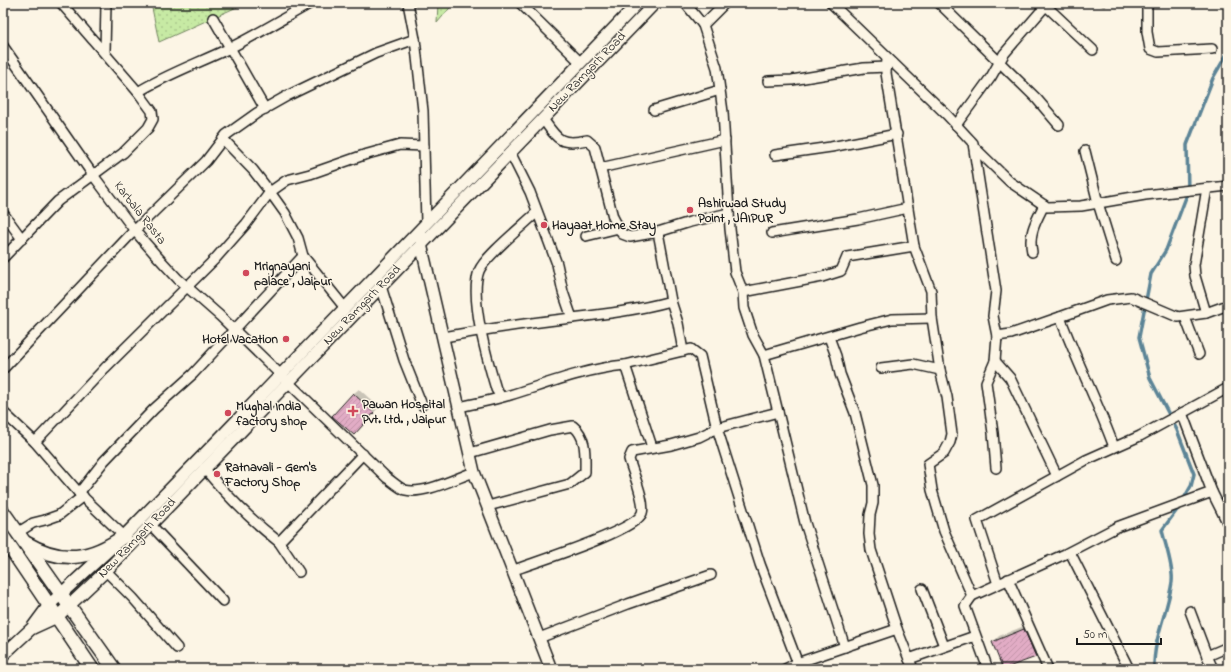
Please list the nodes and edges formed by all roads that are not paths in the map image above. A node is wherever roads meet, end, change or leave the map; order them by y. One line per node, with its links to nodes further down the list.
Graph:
1 (61, 3): 21 (street)
2 (106, 3): 21 (street)
3 (311, 3): 18 (street)
4 (408, 3): 16 (street)
5 (520, 3): 22 (street)
6 (638, 3): 22 (street, New Ramgarh Road)
7 (654, 3): 30 (street, New Ramgarh Road)
8 (685, 3): 15 (street)
9 (725, 3): 15 (street)
10 (831, 3): 23 (street)
11 (940, 3): 24 (street)
12 (1147, 3): 19 (street)
13 (1046, 4): 20 (street); 24 (street)
14 (213, 18): 18 (street)
15 (703, 25): 26 (street)
16 (415, 39): 28 (street); 36 (street)
17 (3, 46): 42 (street, Karbala Rasta)
18 (230, 48): 27 (street); 28 (street)
19 (1212, 49)
20 (1093, 50)
21 (105, 52): 27 (street)
22 (580, 62): 52 (street, New Ramgarh Road)
23 (887, 63): 25 (street); 31 (street); 33 (street)
24 (1000, 63): 31 (street); 32 (street)
25 (768, 81)
26 (720, 90): 29 (street); 35 (street)
27 (138, 92): 42 (street)
28 (265, 109): 34 (street)
29 (654, 110)
30 (543, 119): 39 (street, New Ramgarh Road); 41 (street)
31 (956, 124): 37 (street)
32 (1059, 125)
33 (897, 134): 40 (street); 48 (street)
34 (223, 140): 45 (street); 54 (street)
35 (725, 140): 41 (street); 51 (street)
36 (424, 146): 45 (street); 52 (street)
37 (974, 147): 47 (street); 78 (street)
38 (1085, 151): 46 (street)
39 (510, 152): 50 (street); 59 (street, New Ramgarh Road)
40 (775, 155)
41 (600, 168): 53 (street)
42 (94, 175): 54 (street, Karbala Rasta); 58 (street)
43 (1228, 186): 44 (street)
44 (1204, 189): 46 (street); 71 (street)
45 (270, 192): 62 (street); 65 (street)
46 (1098, 203): 47 (street); 64 (street)
47 (1044, 205): 61 (street)
48 (908, 208): 56 (street); 60 (street)
49 (3, 212): 58 (street)
50 (537, 212): 73 (street); 77 (street)
51 (729, 214): 55 (street); 67 (street)
52 (426, 223): 59 (street); 70 (street, New Ramgarh Road)
53 (619, 228): 55 (street); 57 (street)
54 (135, 231): 65 (street, Karbala Rasta); 87 (street)
55 (658, 232): 68 (street)
56 (772, 233)
57 (586, 236)
58 (22, 239): 63 (street)
59 (421, 244): 66 (street, New Ramgarh Road); 79 (street)
60 (914, 246): 67 (street); 74 (street)
61 (1032, 252)
62 (303, 256): 70 (street); 76 (street)
63 (3, 258)
64 (1116, 261)
65 (186, 286): 76 (street, Karbala Rasta); 98 (street)
66 (381, 286): 89 (street, New Ramgarh Road); 92 (street)
67 (743, 292): 83 (street)
68 (671, 301): 73 (street); 81 (street)
69 (1228, 305): 71 (street)
70 (345, 308): 89 (street, New Ramgarh Road)
71 (1206, 313): 72 (street)
72 (1185, 317): 75 (street); 82 (street)
73 (572, 318): 77 (street)
74 (932, 318): 80 (street); 88 (street)
75 (1060, 318): 78 (street); 100 (street)
76 (234, 329): 89 (street, Karbala Rasta); 108 (street)
77 (480, 331): 79 (street); 91 (street)
78 (996, 336): 84 (street)
79 (444, 337): 93 (street)
80 (829, 337): 83 (street); 133 (street)
81 (683, 351): 85 (street); 97 (street)
82 (1199, 354)
83 (764, 355): 95 (street)
84 (995, 361): 104 (street); 106 (street)
85 (625, 365): 91 (street); 99 (street)
86 (881, 368): 88 (street)
87 (3, 369)
88 (940, 370): 126 (street)
89 (284, 378): 102 (street, Karbala Rasta); 103 (street, New Ramgarh Road); 113 (street, New Ramgarh Road)
90 (1228, 388): 96 (street)
91 (501, 397): 93 (street)
92 (422, 405)
93 (460, 407): 101 (street)
94 (3, 412): 98 (street)
95 (778, 412): 97 (street); 138 (street)
96 (1180, 414): 100 (street); 107 (street)
97 (717, 428): 99 (street); 143 (street)
98 (35, 442): 108 (street)
99 (652, 447): 118 (street)
100 (1114, 447): 106 (street)
101 (470, 453): 105 (street); 109 (street)
102 (363, 454): 105 (street, Karbala Rasta); 116 (street)
103 (204, 468): 112 (street, New Ramgarh Road); 116 (street)
104 (996, 468)
105 (474, 472): 109 (street)
106 (1056, 476): 123 (street)
107 (1212, 492): 111 (street); 117 (street)
108 (81, 494): 113 (street); 114 (street)
109 (488, 506): 118 (street)
110 (3, 512): 114 (main road)
111 (1228, 524)
112 (151, 525): 119 (street, New Ramgarh Road); 127 (street)
113 (124, 536): 114 (main road); 125 (street, New Ramgarh Road)
114 (20, 537): 125 (main road)
115 (3, 538): 128 (main road)
116 (279, 542): 120 (street)
117 (1070, 552): 122 (street); 151 (street)
118 (514, 570): 135 (street)
119 (106, 571): 129 (street, New Ramgarh Road); 139 (street)
120 (299, 572)
121 (711, 575): 135 (street)
122 (1008, 579): 123 (street); 150 (street)
123 (998, 584): 126 (street)
124 (922, 589): 136 (street)
125 (60, 595): 128 (street, New Ramgarh Road); 129 (main road)
126 (972, 596): 134 (street)
127 (223, 601)
128 (49, 605): 131 (main road); 132 (street, New Ramgarh Road)
129 (69, 607): 131 (street, New Ramgarh Road); 146 (main road)
130 (1190, 611): 141 (street)
131 (57, 617): 132 (street, New Ramgarh Road); 145 (main road)
132 (32, 628): 140 (street)
133 (897, 629): 138 (street); 142 (street)
134 (975, 636): 136 (street); 149 (street)
135 (539, 638): 144 (street)
136 (944, 646): 142 (street)
137 (1228, 646): 141 (street)
138 (845, 647): 143 (street)
139 (176, 648)
140 (3, 655)
141 (1207, 656): 152 (street)
142 (908, 659): 148 (street)
143 (799, 666): 147 (street)
144 (550, 668)
145 (92, 669)
146 (114, 669)
147 (785, 669)
148 (912, 669)
149 (988, 669)
150 (1048, 669)
151 (1129, 669)
152 (1213, 669)

